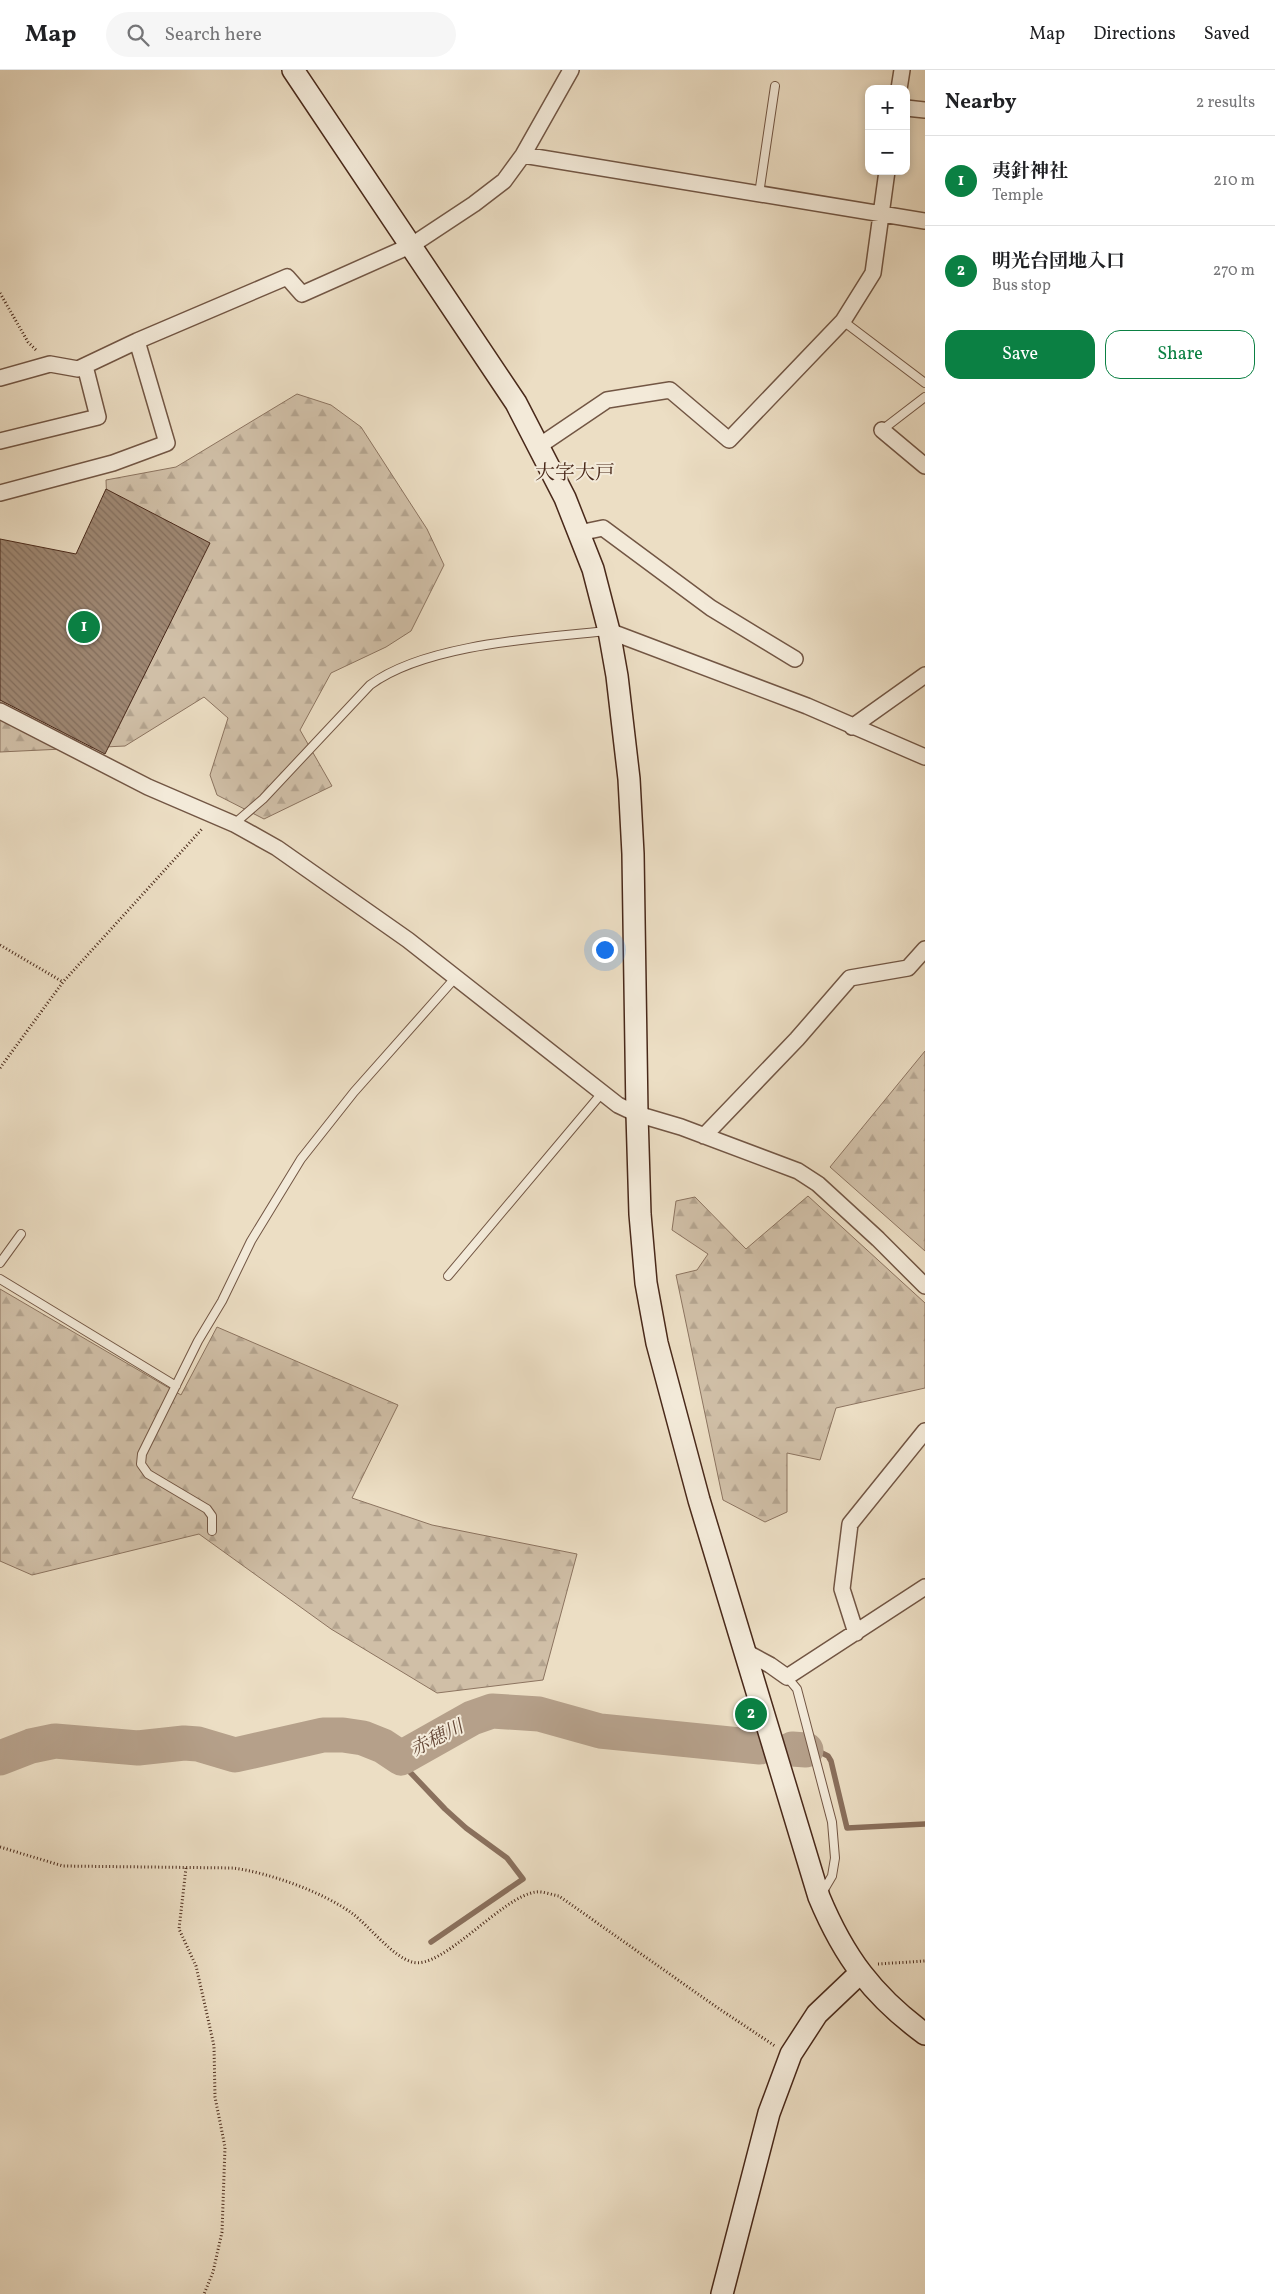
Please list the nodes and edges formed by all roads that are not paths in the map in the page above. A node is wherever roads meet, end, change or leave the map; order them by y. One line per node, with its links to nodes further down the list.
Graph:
1 (293, 70): 13 (street)
2 (572, 70): 8 (street)
3 (902, 70): 4 (street)
4 (900, 85)
5 (775, 86): 10 (lane)
6 (910, 108): 7 (street)
7 (925, 110)
8 (523, 156): 10 (street); 13 (street)
9 (886, 175): 11 (street)
10 (759, 194): 11 (street)
11 (881, 214): 12 (street); 14 (street)
12 (925, 221)
13 (412, 245): 15 (street); 22 (street)
14 (843, 321): 18 (lane); 22 (street)
15 (137, 341): 16 (street); 24 (street)
16 (85, 366): 17 (street); 21 (street)
17 (0, 378)
18 (925, 383)
19 (925, 397): 20 (lane)
20 (882, 430): 23 (street)
21 (0, 441)
22 (540, 446): 25 (street)
23 (925, 466)
24 (0, 493)
25 (579, 533): 26 (street); 27 (street)
26 (608, 631): 30 (street); 32 (lane); 36 (street)
27 (795, 659)
28 (925, 675): 30 (street)
29 (0, 711): 32 (street)
30 (852, 727): 31 (street)
31 (925, 757)
32 (234, 824): 34 (street)
33 (925, 949): 37 (street)
34 (456, 977): 35 (street); 43 (lane)
35 (602, 1093): 36 (street); 40 (lane)
36 (636, 1114): 37 (street); 48 (street)
37 (704, 1136): 42 (street)
38 (21, 1234): 39 (lane)
39 (0, 1263)
40 (448, 1276)
41 (0, 1279): 43 (lane)
42 (925, 1286)
43 (176, 1386): 45 (lane)
44 (925, 1431): 47 (street)
45 (212, 1531)
46 (925, 1587): 47 (street)
47 (856, 1633): 49 (street)
48 (746, 1652): 49 (street); 50 (street)
49 (787, 1677): 50 (lane)
50 (819, 1897): 51 (street)
51 (859, 1974): 52 (street); 53 (street)
52 (925, 2034)
53 (722, 2294)

